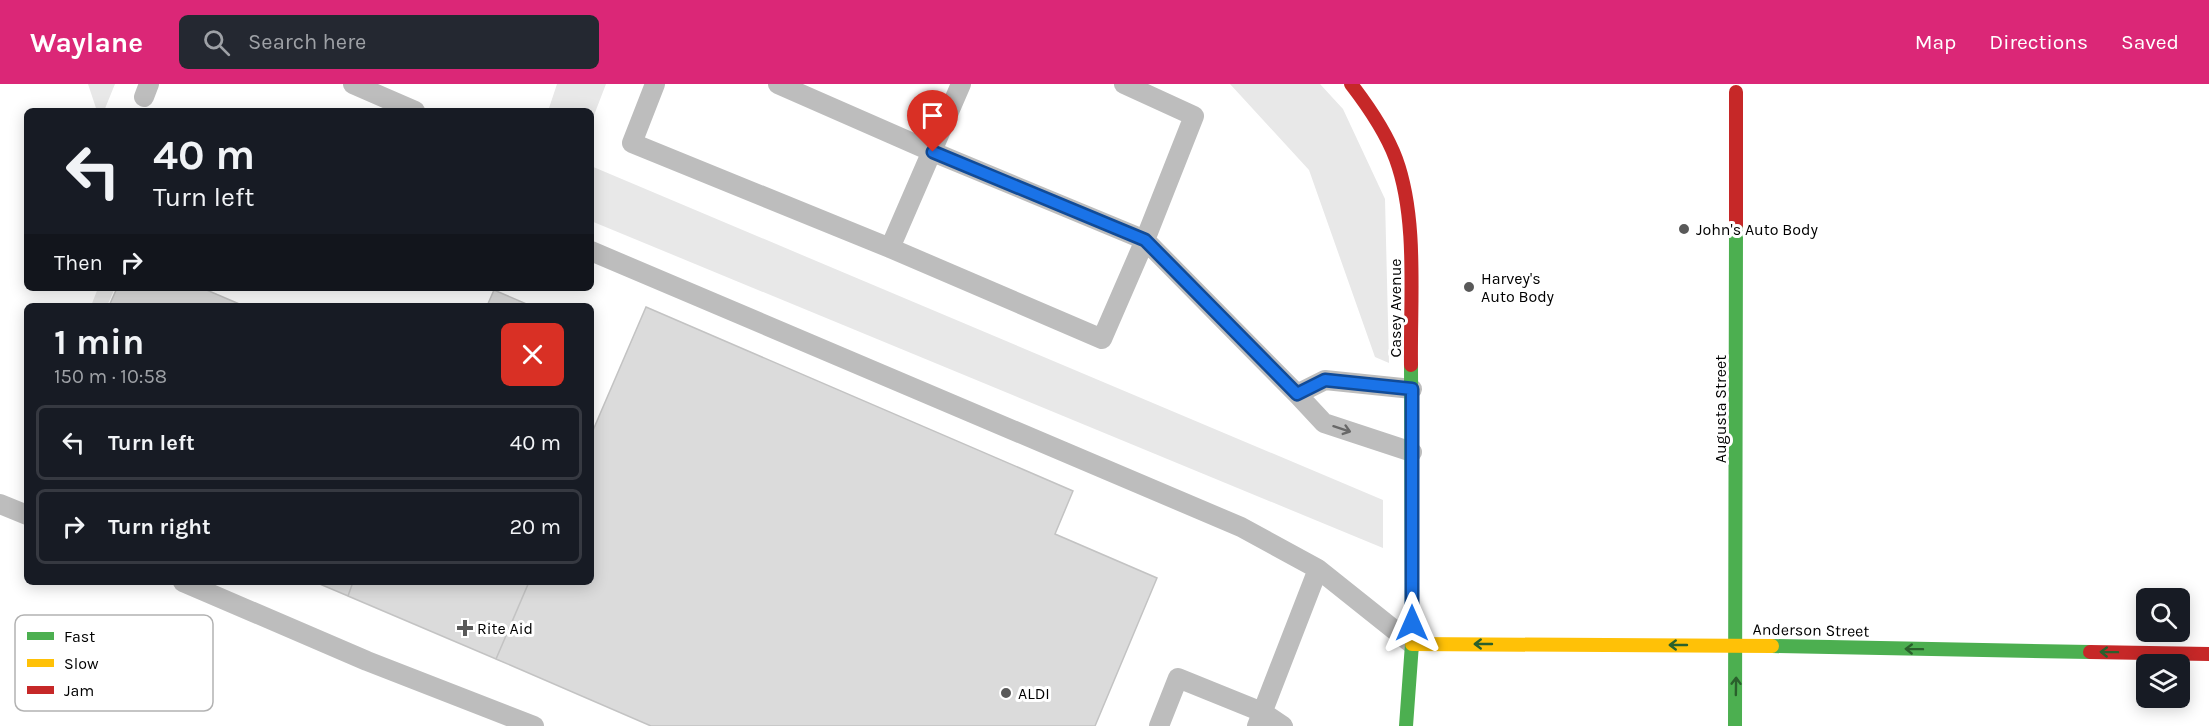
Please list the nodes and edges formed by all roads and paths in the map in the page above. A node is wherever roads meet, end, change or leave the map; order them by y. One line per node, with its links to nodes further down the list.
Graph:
1 (353, 84): 8 (lane)
2 (655, 84): 11 (lane)
3 (778, 84): 9 (lane)
4 (961, 84): 9 (lane)
5 (1124, 84): 10 (lane)
6 (1351, 84): 13 (street, Casey Avenue)
7 (1737, 92): 21 (street, Augusta Street)
8 (408, 108)
9 (933, 152): 10 (lane); 11 (lane)
10 (1145, 240): 11 (lane); 14 (lane)
11 (890, 248)
12 (594, 252): 18 (lane)
13 (1412, 389): 14 (lane); 15 (street, Casey Avenue)
14 (1297, 394): 15 (lane, one-way to 15)
15 (1412, 452): 20 (street, Casey Avenue)
16 (0, 504): 17 (lane)
17 (24, 514)
18 (1318, 569): 20 (lane); 23 (lane)
19 (190, 585): 24 (lane)
20 (1412, 644): 21 (street, Anderson Street, one-way to 20); 27 (street, Casey Avenue)
21 (1737, 645): 22 (street, Anderson Street, one-way to 21); 28 (street, Augusta Street, one-way to 21)
22 (2209, 654)
23 (1259, 719): 25 (lane); 26 (lane)
24 (534, 726)
25 (1159, 726)
26 (1284, 726)
27 (1407, 726)
28 (1735, 726)

